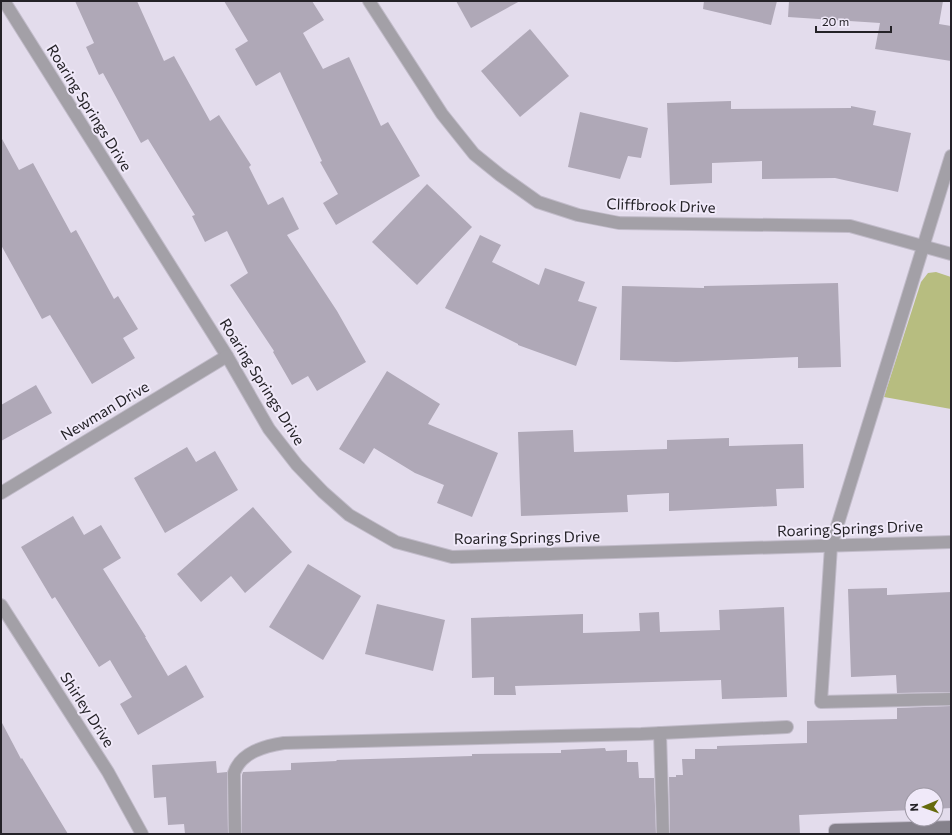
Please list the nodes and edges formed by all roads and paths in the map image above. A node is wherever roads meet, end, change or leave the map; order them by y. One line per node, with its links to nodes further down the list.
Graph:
1 (4, 1): 6 (street, Roaring Springs Drive)
2 (369, 1): 4 (street, Cliffbrook Drive)
3 (951, 156): 4 (street)
4 (924, 246): 5 (street, Cliffbrook Drive); 9 (street)
5 (951, 254)
6 (226, 356): 7 (street, Newman Drive); 9 (street, Roaring Springs Drive)
7 (1, 493)
8 (951, 542): 9 (street, Roaring Springs Drive)
9 (831, 546): 11 (street)
10 (1, 605): 15 (street, Shirley Drive)
11 (951, 700)
12 (787, 727): 13 (street)
13 (660, 733): 16 (street); 17 (street)
14 (951, 827): 18 (street)
15 (142, 834)
16 (235, 834)
17 (663, 834)
18 (835, 834)

